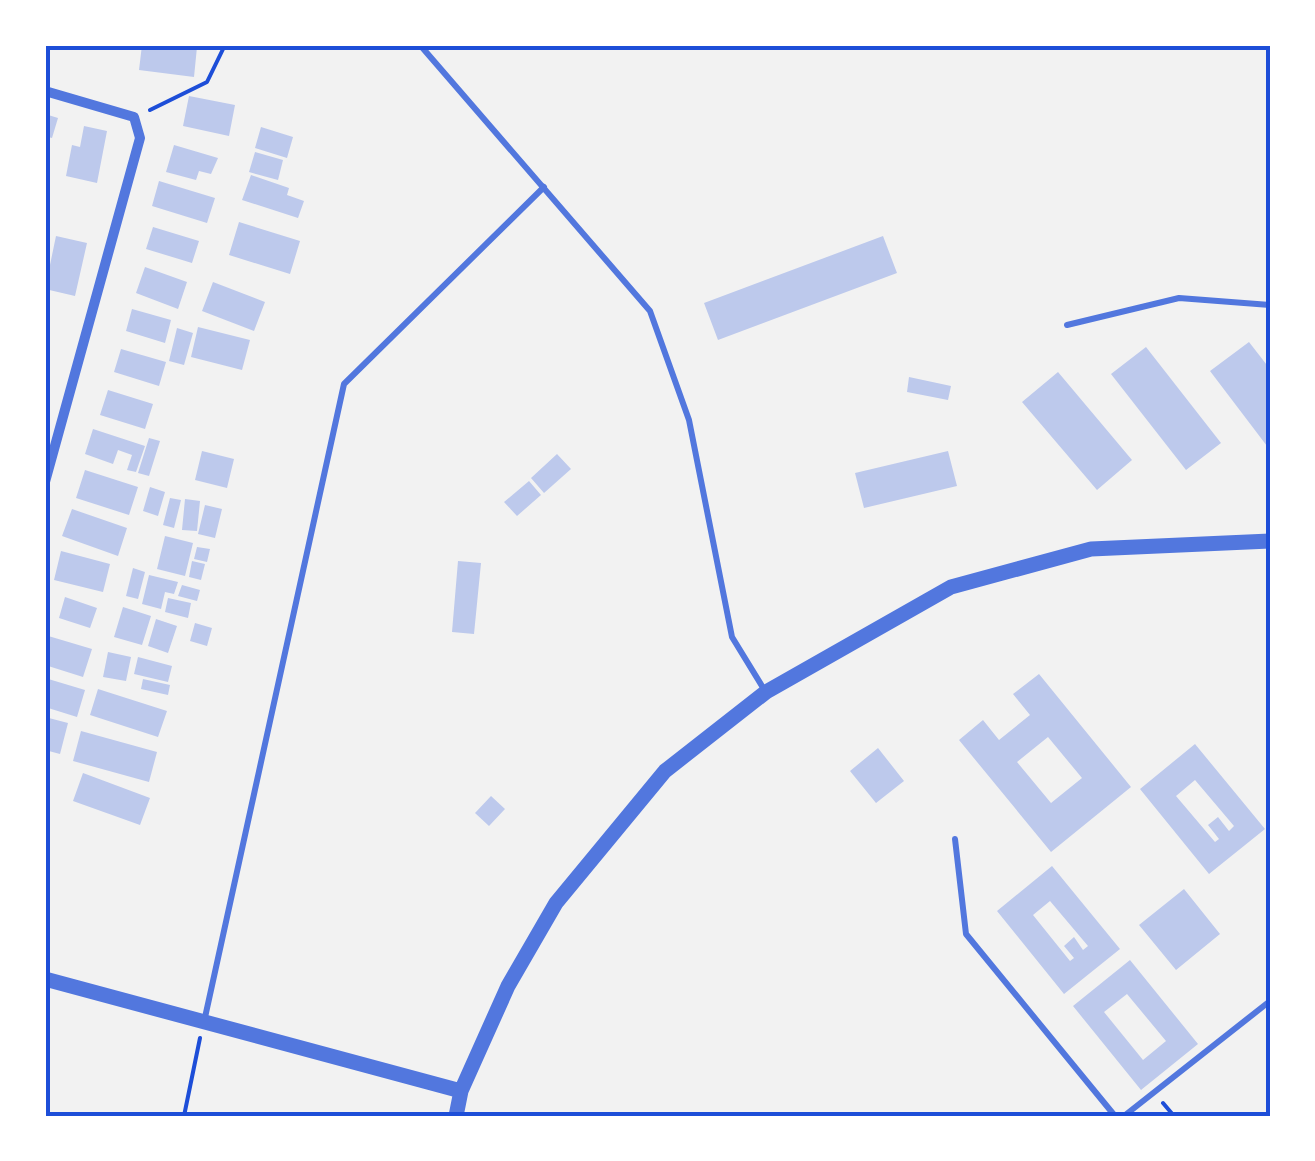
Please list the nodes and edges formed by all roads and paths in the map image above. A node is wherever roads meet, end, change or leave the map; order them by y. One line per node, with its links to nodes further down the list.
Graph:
1 (225, 45): 4 (path)
2 (420, 45): 5 (lane)
3 (45, 91): 4 (street)
4 (134, 117): 8 (street)
5 (544, 188): 10 (lane); 14 (lane)
6 (1270, 305): 7 (lane)
7 (1067, 325)
8 (45, 482)
9 (1270, 541): 10 (street)
10 (766, 692): 15 (street)
11 (955, 839): 18 (lane)
12 (45, 979): 14 (street)
13 (1270, 1001): 19 (lane)
14 (204, 1024): 15 (street); 16 (path)
15 (460, 1091): 17 (street)
16 (184, 1116)
17 (456, 1116)
18 (1115, 1116)
19 (1124, 1116)

